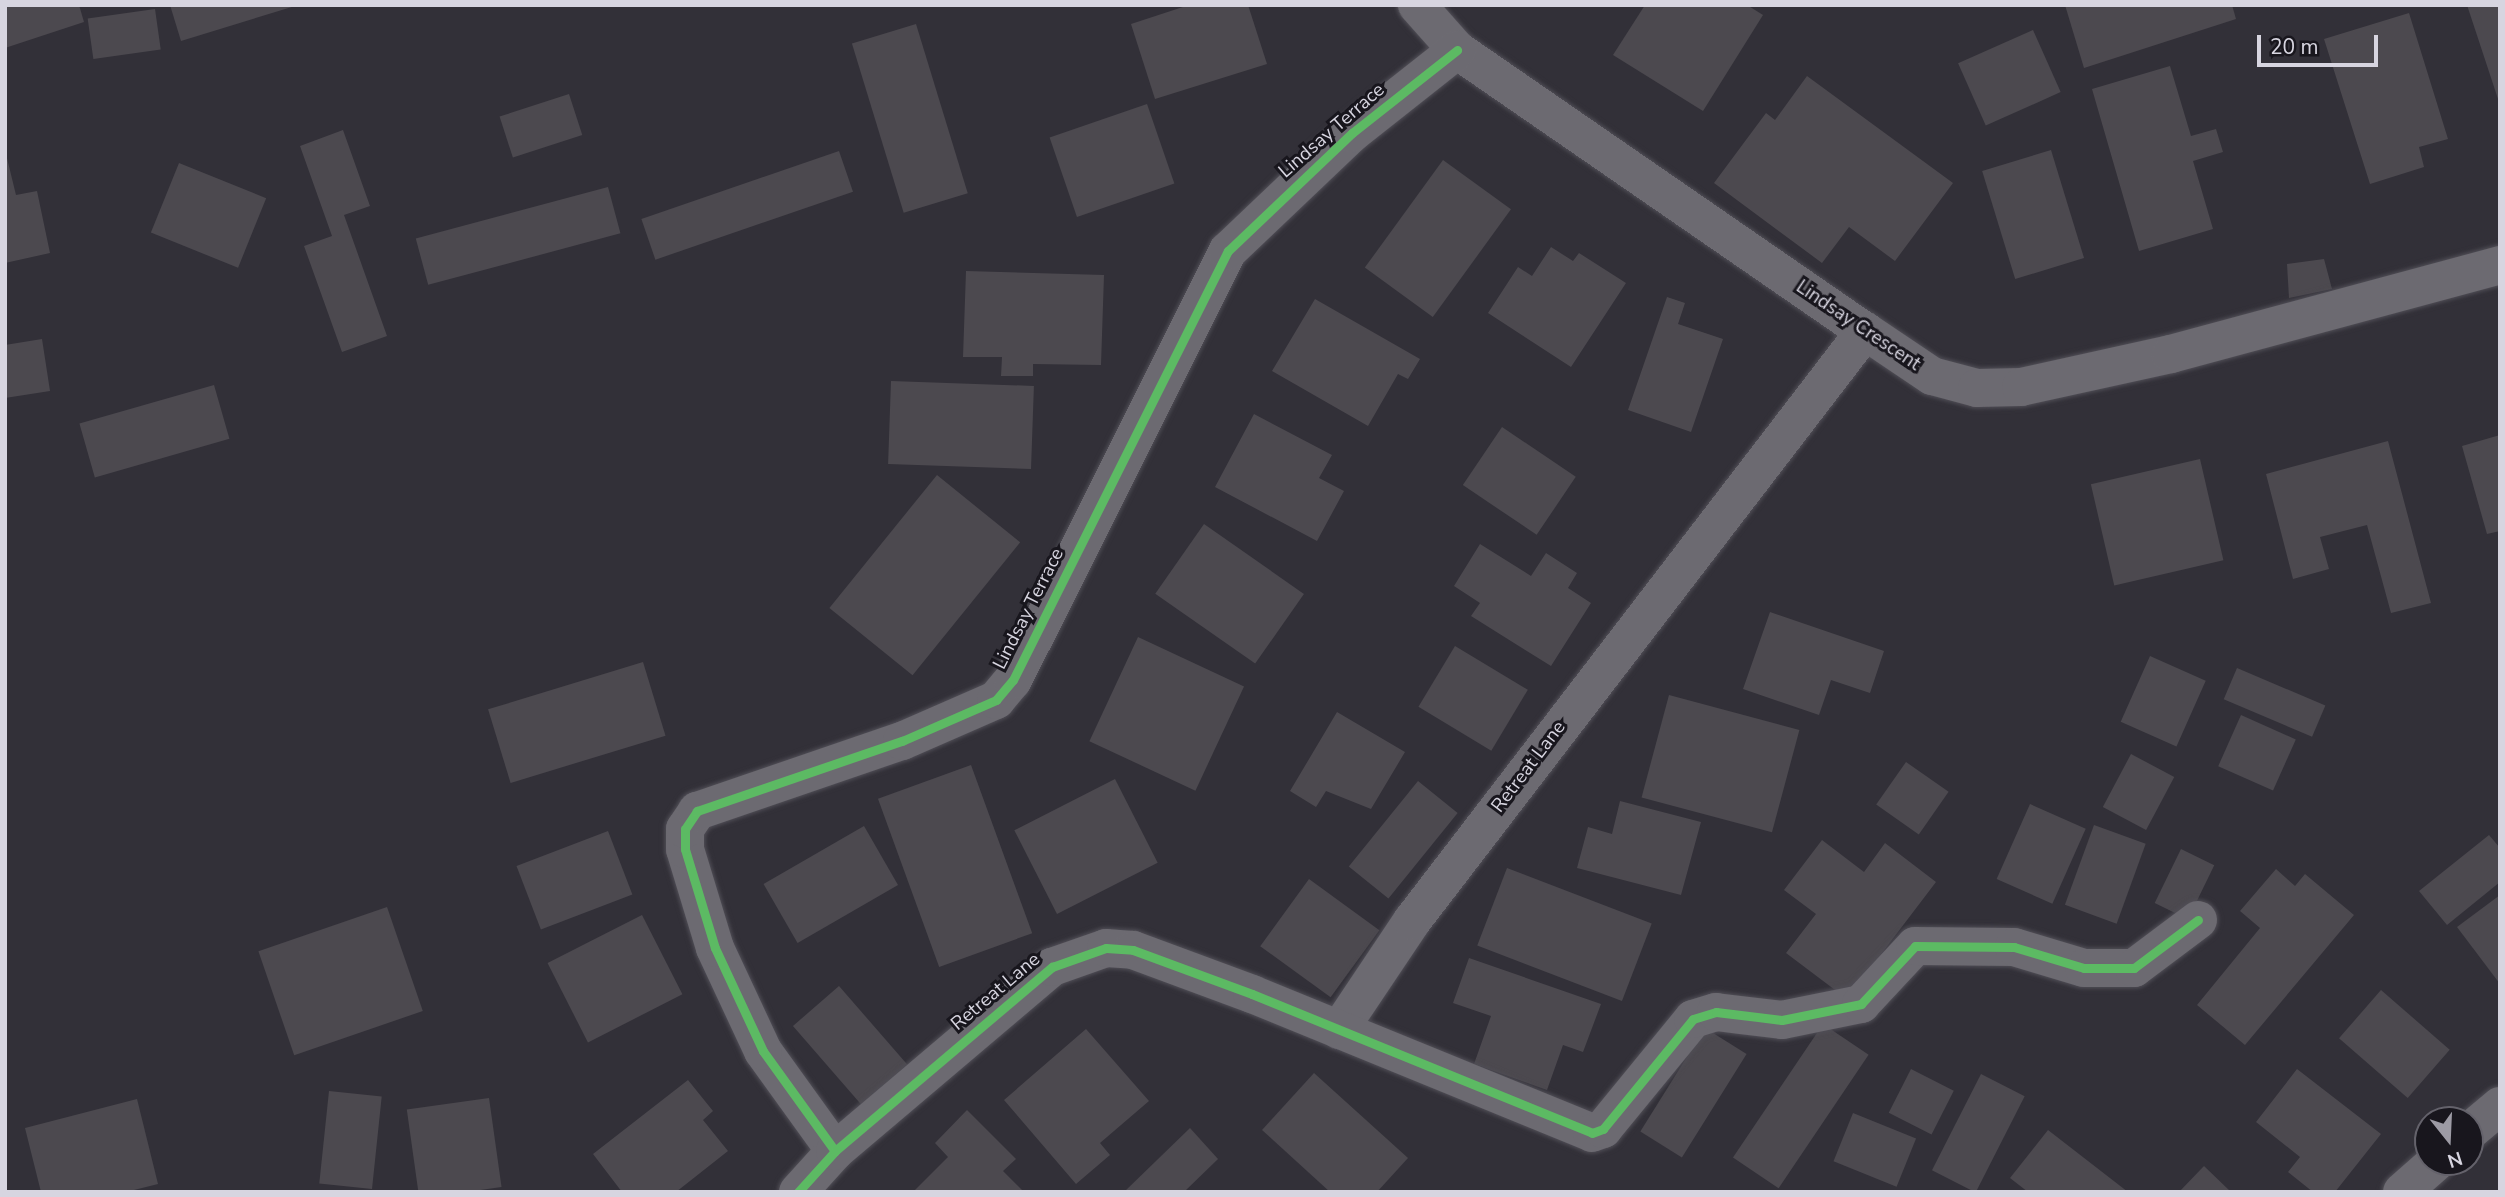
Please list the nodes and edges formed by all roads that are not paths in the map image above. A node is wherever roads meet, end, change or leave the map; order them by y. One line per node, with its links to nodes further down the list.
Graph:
1 (1417, 5): 2 (street, Lindsay Crescent)
2 (1457, 50): 4 (street, Lindsay Crescent); 9 (street, Lindsay Terrace)
3 (2500, 265): 4 (street, Lindsay Crescent)
4 (1865, 331): 6 (street, Retreat Lane)
5 (2198, 920): 6 (street)
6 (1339, 1030): 9 (street, Retreat Lane)
7 (2500, 1107): 8 (street)
8 (2484, 1120)
9 (835, 1151): 11 (street, Retreat Lane)
10 (2420, 1176): 12 (street)
11 (797, 1192)
12 (2402, 1192)

